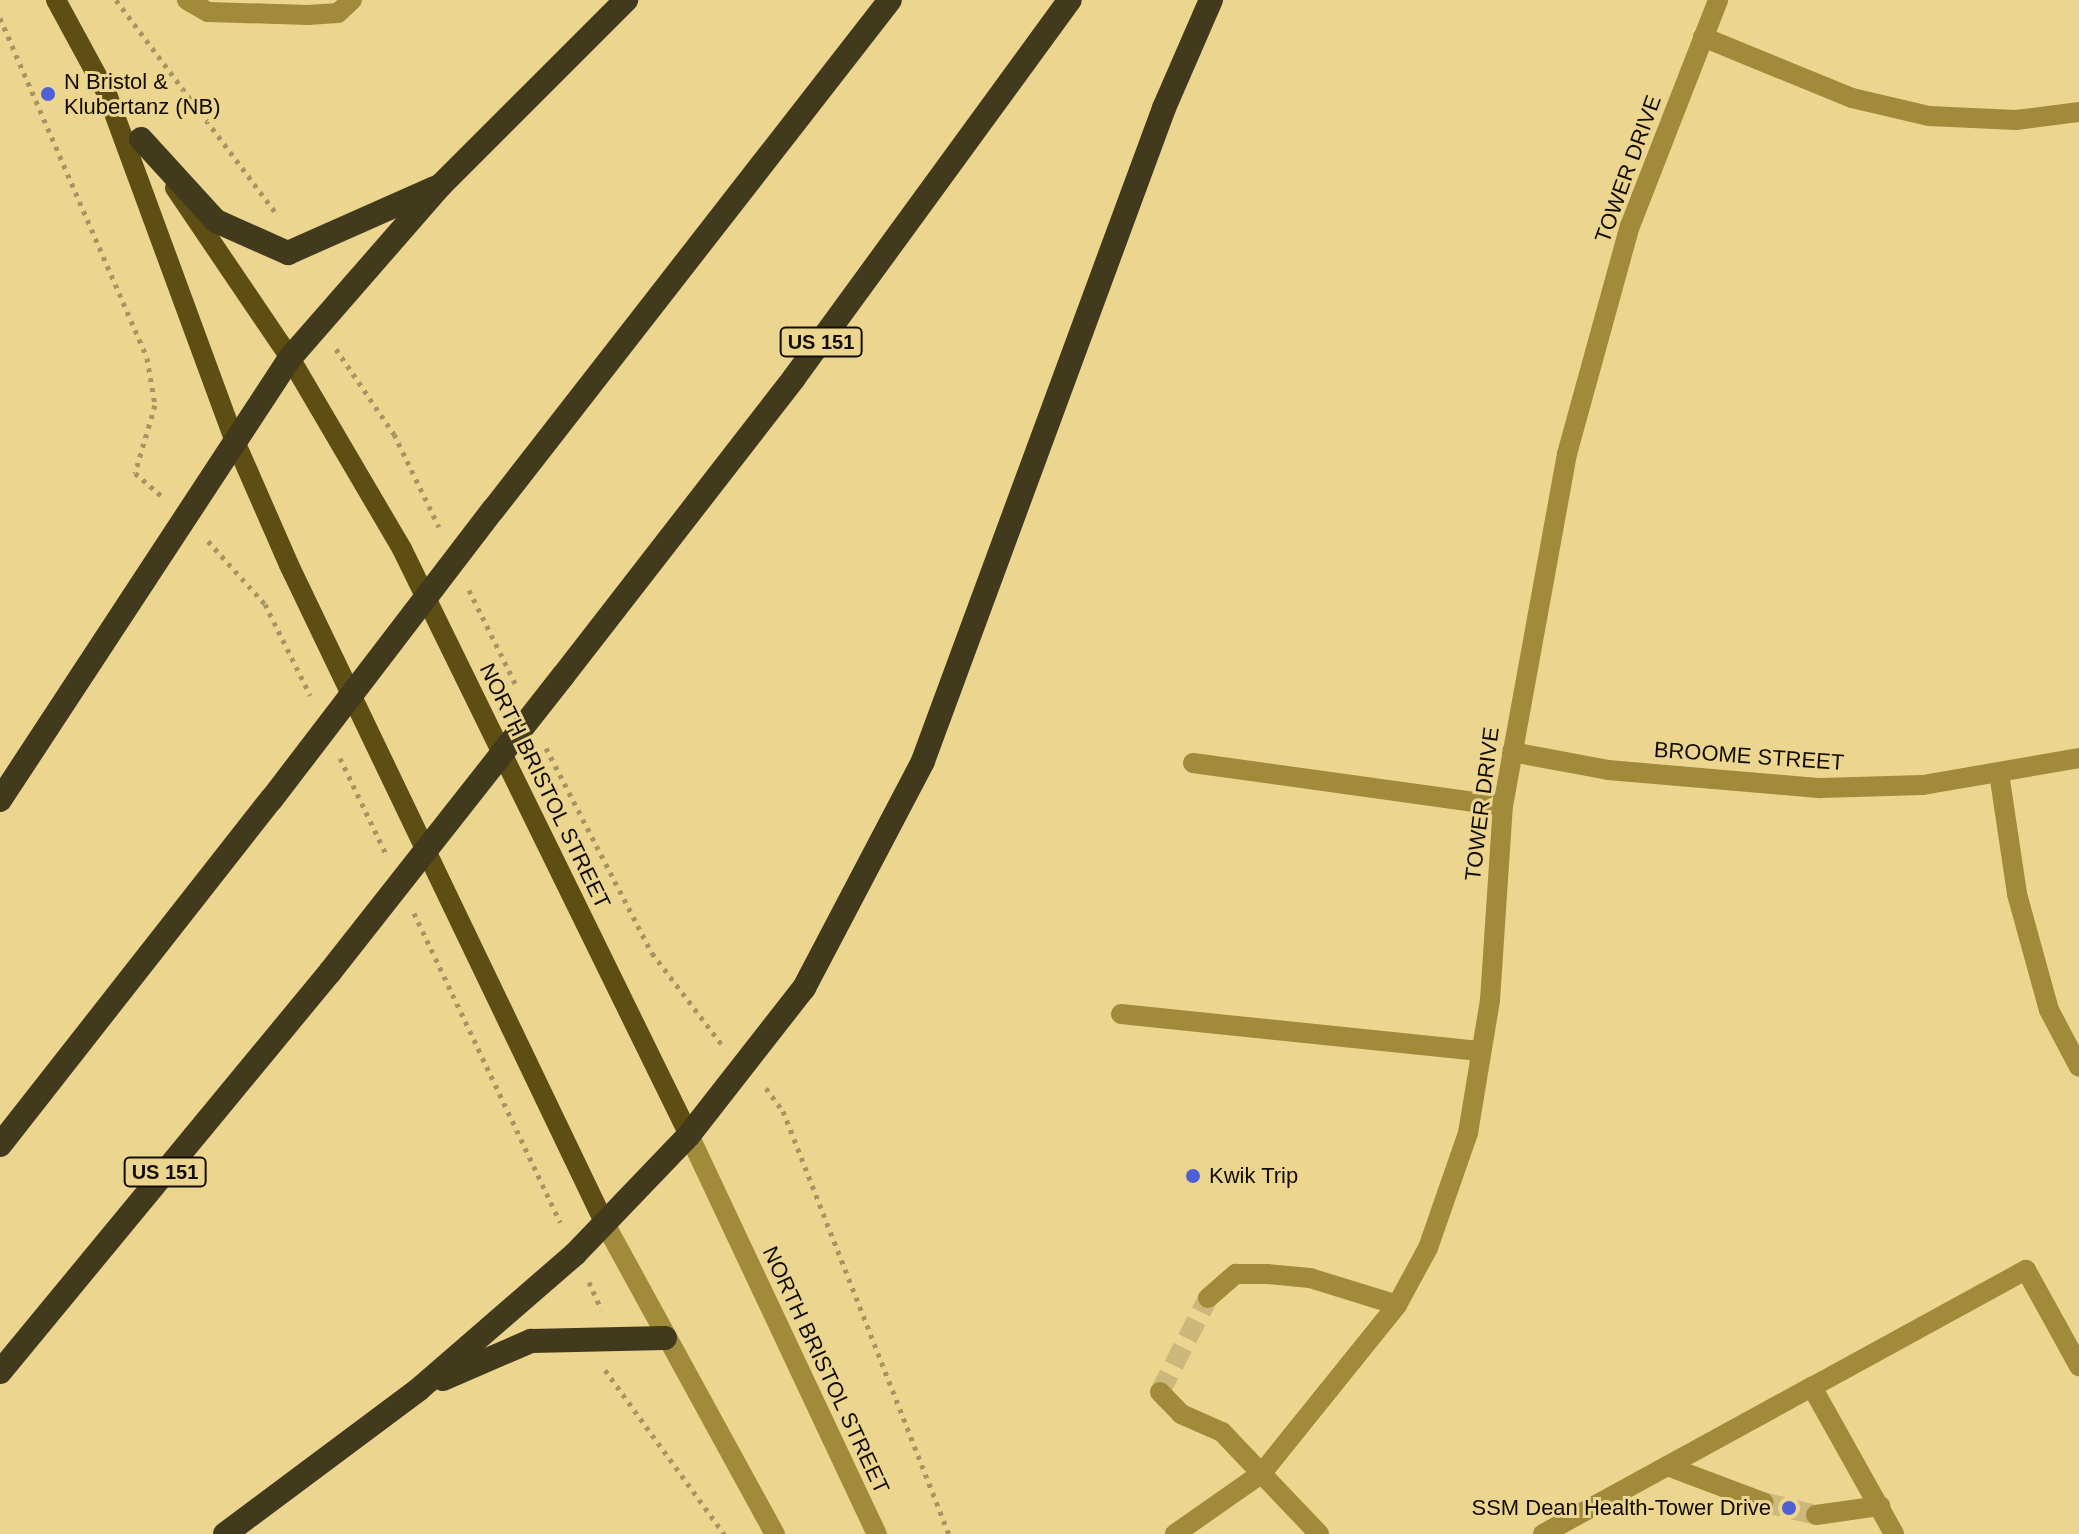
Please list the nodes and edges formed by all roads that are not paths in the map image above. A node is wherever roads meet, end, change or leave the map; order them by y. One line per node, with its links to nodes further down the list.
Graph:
1 (56, 0): 10 (main road, NORTH BRISTOL STREET)
2 (187, 0): 3 (street)
3 (352, 0)
4 (626, 0): 13 (highway)
5 (890, 0): 26 (highway, bridge)
6 (1070, 0): 32 (highway, US 151, bridge)
7 (1211, 0): 25 (highway)
8 (1718, 0): 9 (street, TOWER DRIVE)
9 (1703, 37): 11 (street); 16 (street, TOWER DRIVE)
10 (107, 94): 12 (main road, NORTH BRISTOL STREET); 15 (main road, NORTH BRISTOL STREET)
11 (2079, 112)
12 (141, 139): 13 (highway); 14 (main road, NORTH BRISTOL STREET)
13 (441, 185): 14 (highway)
14 (290, 358): 15 (highway); 25 (main road, NORTH BRISTOL STREET)
15 (234, 439): 20 (highway); 27 (main road, NORTH BRISTOL STREET)
16 (1512, 752): 19 (street, BROOME STREET); 21 (street, TOWER DRIVE)
17 (2079, 758): 19 (street, BROOME STREET)
18 (1193, 763): 21 (street)
19 (1999, 773): 24 (street)
20 (0, 800)
21 (1503, 806): 23 (street, TOWER DRIVE)
22 (1121, 1014): 23 (street)
23 (1479, 1051): 29 (street, TOWER DRIVE)
24 (2079, 1067)
25 (689, 1135): 27 (highway); 43 (street, NORTH BRISTOL STREET)
26 (0, 1145)
27 (604, 1222): 30 (street, NORTH BRISTOL STREET); 34 (highway)
28 (1208, 1298): 29 (street)
29 (1397, 1305): 37 (street, TOWER DRIVE)
30 (665, 1338): 34 (highway); 42 (street, NORTH BRISTOL STREET)
31 (2079, 1366): 33 (street)
32 (0, 1372)
33 (1812, 1387): 36 (street); 39 (street)
34 (418, 1390): 41 (highway)
35 (1160, 1392): 37 (street)
36 (1667, 1466): 38 (street); 46 (street)
37 (1262, 1473): 44 (street, TOWER DRIVE); 45 (street)
38 (1763, 1502)
39 (1880, 1506): 40 (street); 47 (street)
40 (1816, 1515)
41 (225, 1534)
42 (775, 1534)
43 (877, 1534)
44 (1175, 1534)
45 (1319, 1534)
46 (1543, 1534)
47 (1894, 1534)

